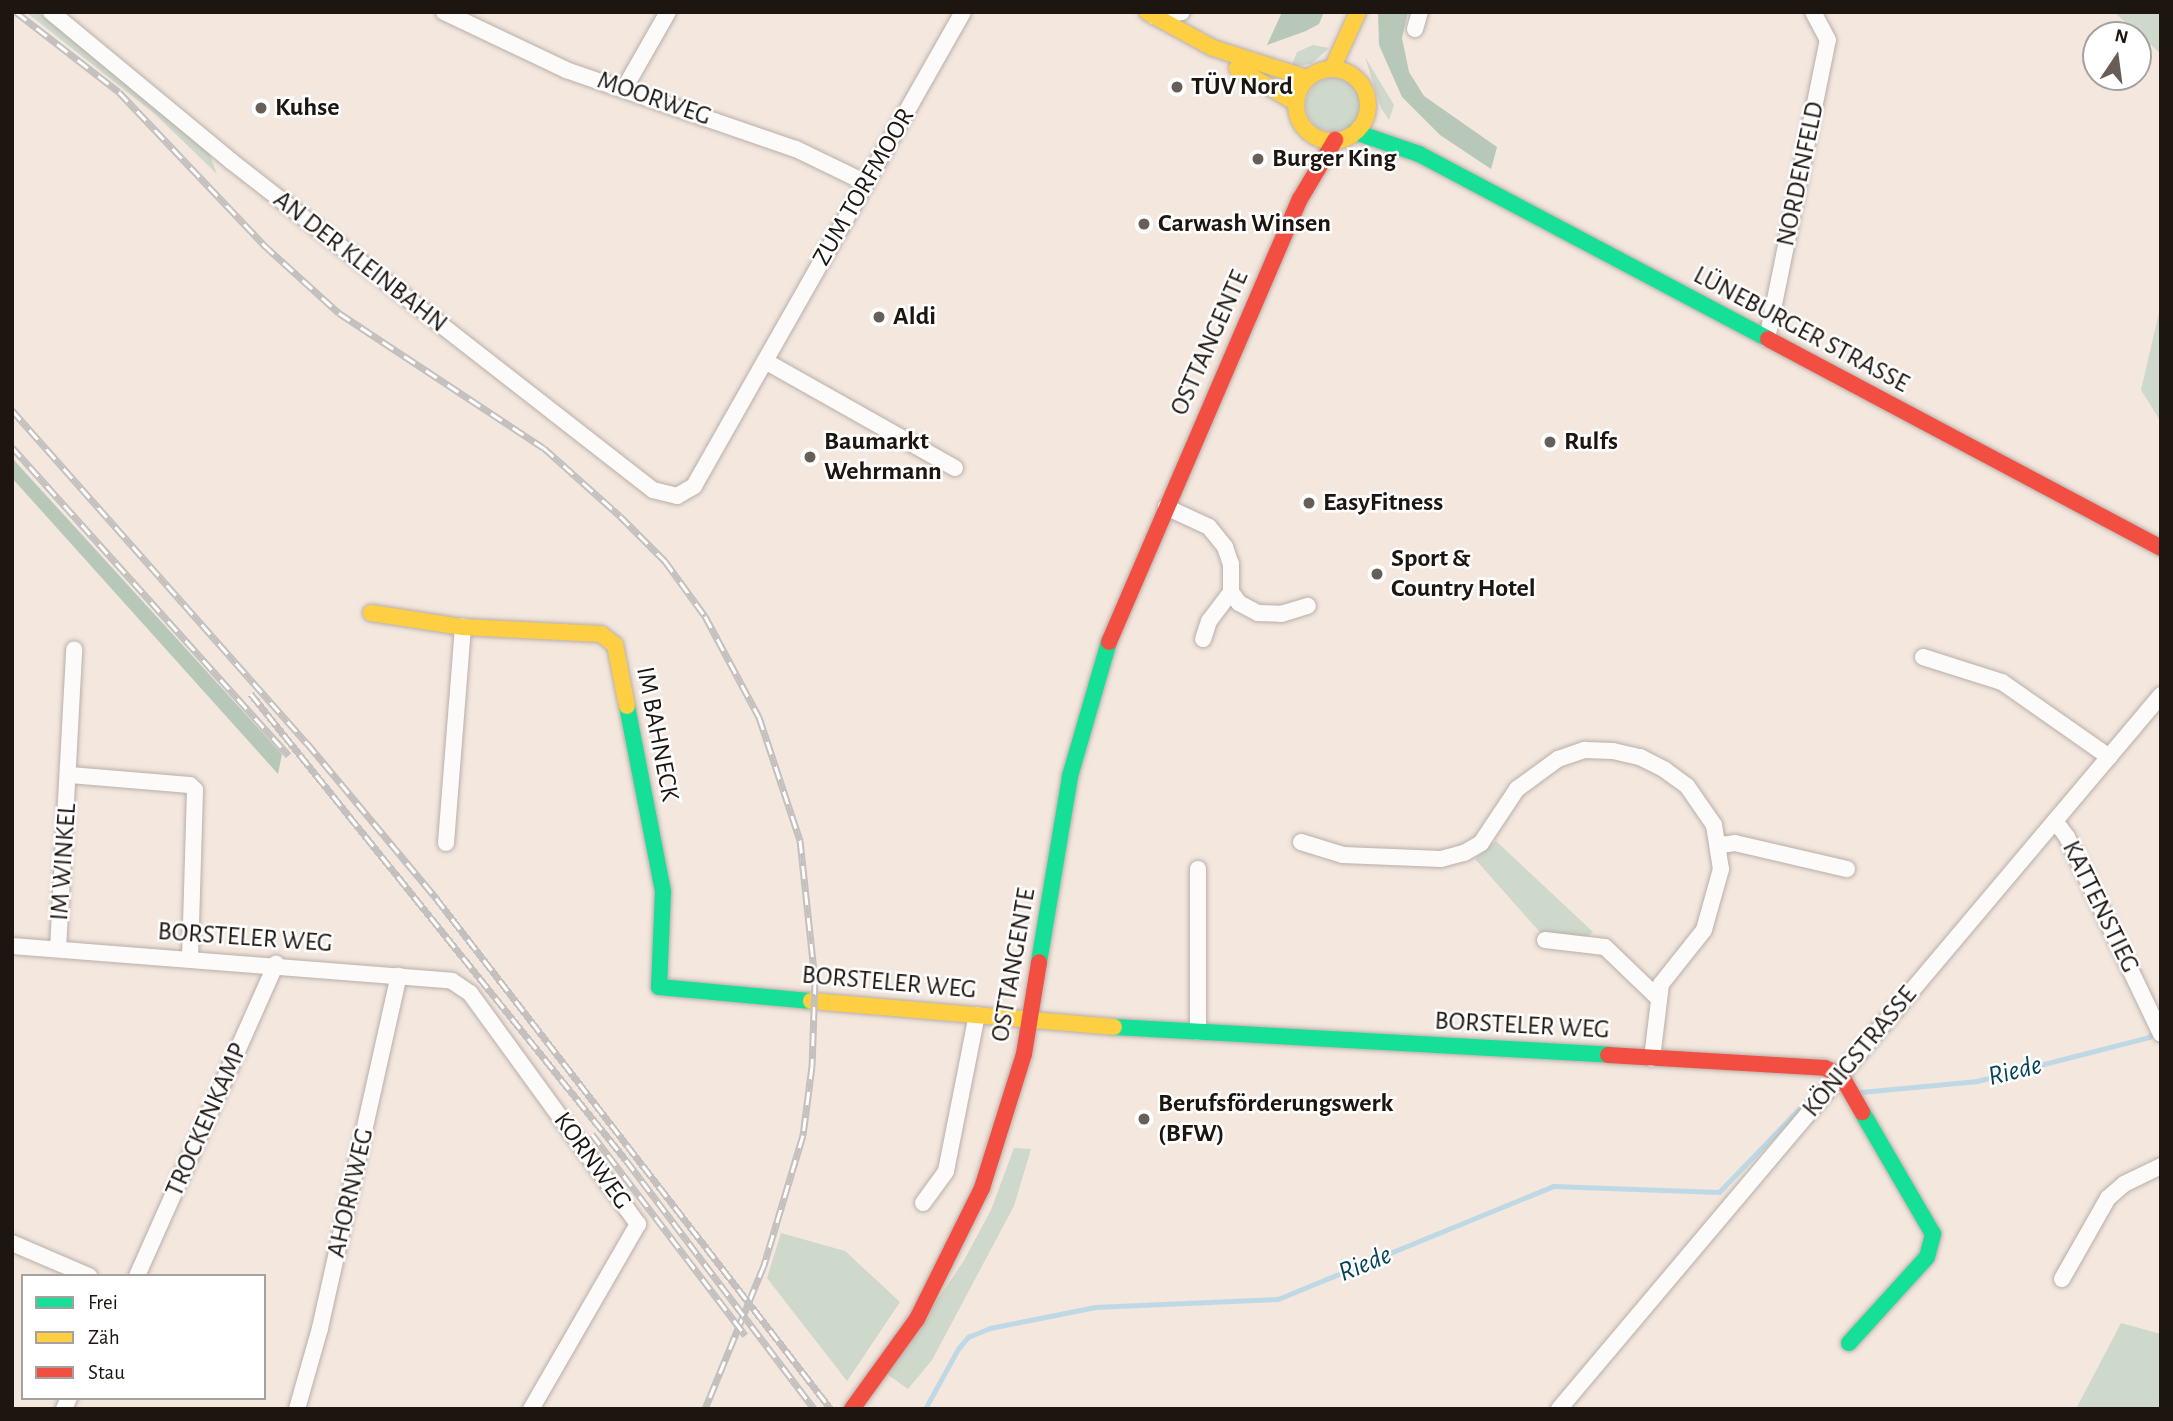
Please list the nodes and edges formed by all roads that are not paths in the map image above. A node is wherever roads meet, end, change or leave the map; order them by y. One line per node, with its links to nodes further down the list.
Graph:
1 (51, 12): 27 (street, AN DER KLEINBAHN)
2 (444, 12): 15 (street, MOORWEG)
3 (668, 12): 15 (street)
4 (963, 12): 22 (street, ZUM TORFMOOR)
5 (1420, 12): 10 (street)
6 (1813, 12): 24 (street, NORDENFELD)
7 (1182, 13): 8 (street)
8 (1150, 14): 11 (main road)
9 (1357, 15): 12 (main road); 13 (main road)
10 (1415, 29)
11 (1213, 48): 14 (main road); 16 (main road)
12 (1332, 69): 13 (main road); 14 (main road)
13 (1354, 76): 17 (main road)
14 (1307, 78): 16 (main road)
15 (624, 89): 22 (street, MOORWEG)
16 (1296, 103): 19 (main road)
17 (1367, 111): 18 (main road); 21 (main road, LÜNEBURGER STRASSE)
18 (1355, 132): 20 (main road); 21 (main road, LÜNEBURGER STRASSE)
19 (1311, 134): 20 (main road); 23 (main road, OSTTANGENTE)
20 (1335, 140): 23 (main road, OSTTANGENTE)
21 (1419, 154): 24 (main road, LÜNEBURGER STRASSE)
22 (866, 183): 25 (street, ZUM TORFMOOR)
23 (1300, 199): 28 (main road, OSTTANGENTE)
24 (1767, 339): 29 (main road, LÜNEBURGER STRASSE)
25 (765, 361): 26 (street); 27 (street, ZUM TORFMOOR)
26 (956, 468)
27 (677, 496)
28 (1166, 507): 30 (street); 56 (main road, OSTTANGENTE)
29 (2161, 548)
30 (1231, 592): 31 (street); 34 (street)
31 (1308, 606)
32 (371, 613): 33 (main road, IM BAHNECK)
33 (463, 626): 42 (street); 52 (main road, IM BAHNECK)
34 (1203, 639)
35 (74, 649): 39 (street, IM WINKEL)
36 (1923, 657): 38 (street)
37 (2161, 695): 38 (street, KÖNIGSTRASSE)
38 (2109, 757): 40 (street, KÖNIGSTRASSE)
39 (70, 775): 48 (street, IM WINKEL); 49 (street, IM WINKEL)
40 (2055, 821): 57 (street, KATTENSTIEG); 60 (street, KÖNIGSTRASSE)
41 (1301, 842): 43 (street)
42 (446, 843)
43 (1721, 845): 45 (street); 54 (street)
44 (1198, 869): 58 (street)
45 (1847, 869)
46 (1545, 940): 54 (street)
47 (12, 946): 48 (street, BORSTELER WEG)
48 (58, 949): 49 (street, BORSTELER WEG)
49 (190, 958): 50 (street, BORSTELER WEG)
50 (276, 964): 51 (street, BORSTELER WEG); 65 (street, TROCKENKAMP)
51 (400, 976): 53 (street, BORSTELER WEG); 68 (street, AHORNWEG)
52 (659, 987): 55 (main road, BORSTELER WEG)
53 (470, 993): 69 (street, KORNWEG)
54 (1658, 998): 59 (street)
55 (977, 1015): 56 (main road, BORSTELER WEG); 62 (street)
56 (1030, 1022): 58 (main road, BORSTELER WEG); 70 (main road, OSTTANGENTE)
57 (2159, 1031)
58 (1198, 1032): 59 (main road, BORSTELER WEG)
59 (1652, 1058): 60 (main road, BORSTELER WEG)
60 (1841, 1074): 67 (main road); 71 (street, KÖNIGSTRASSE)
61 (2161, 1166): 66 (street)
62 (923, 1203)
63 (12, 1243): 64 (street)
64 (84, 1274)
65 (139, 1274)
66 (2062, 1279)
67 (1849, 1343)
68 (297, 1409)
69 (531, 1409)
70 (852, 1409)
71 (1559, 1409)

